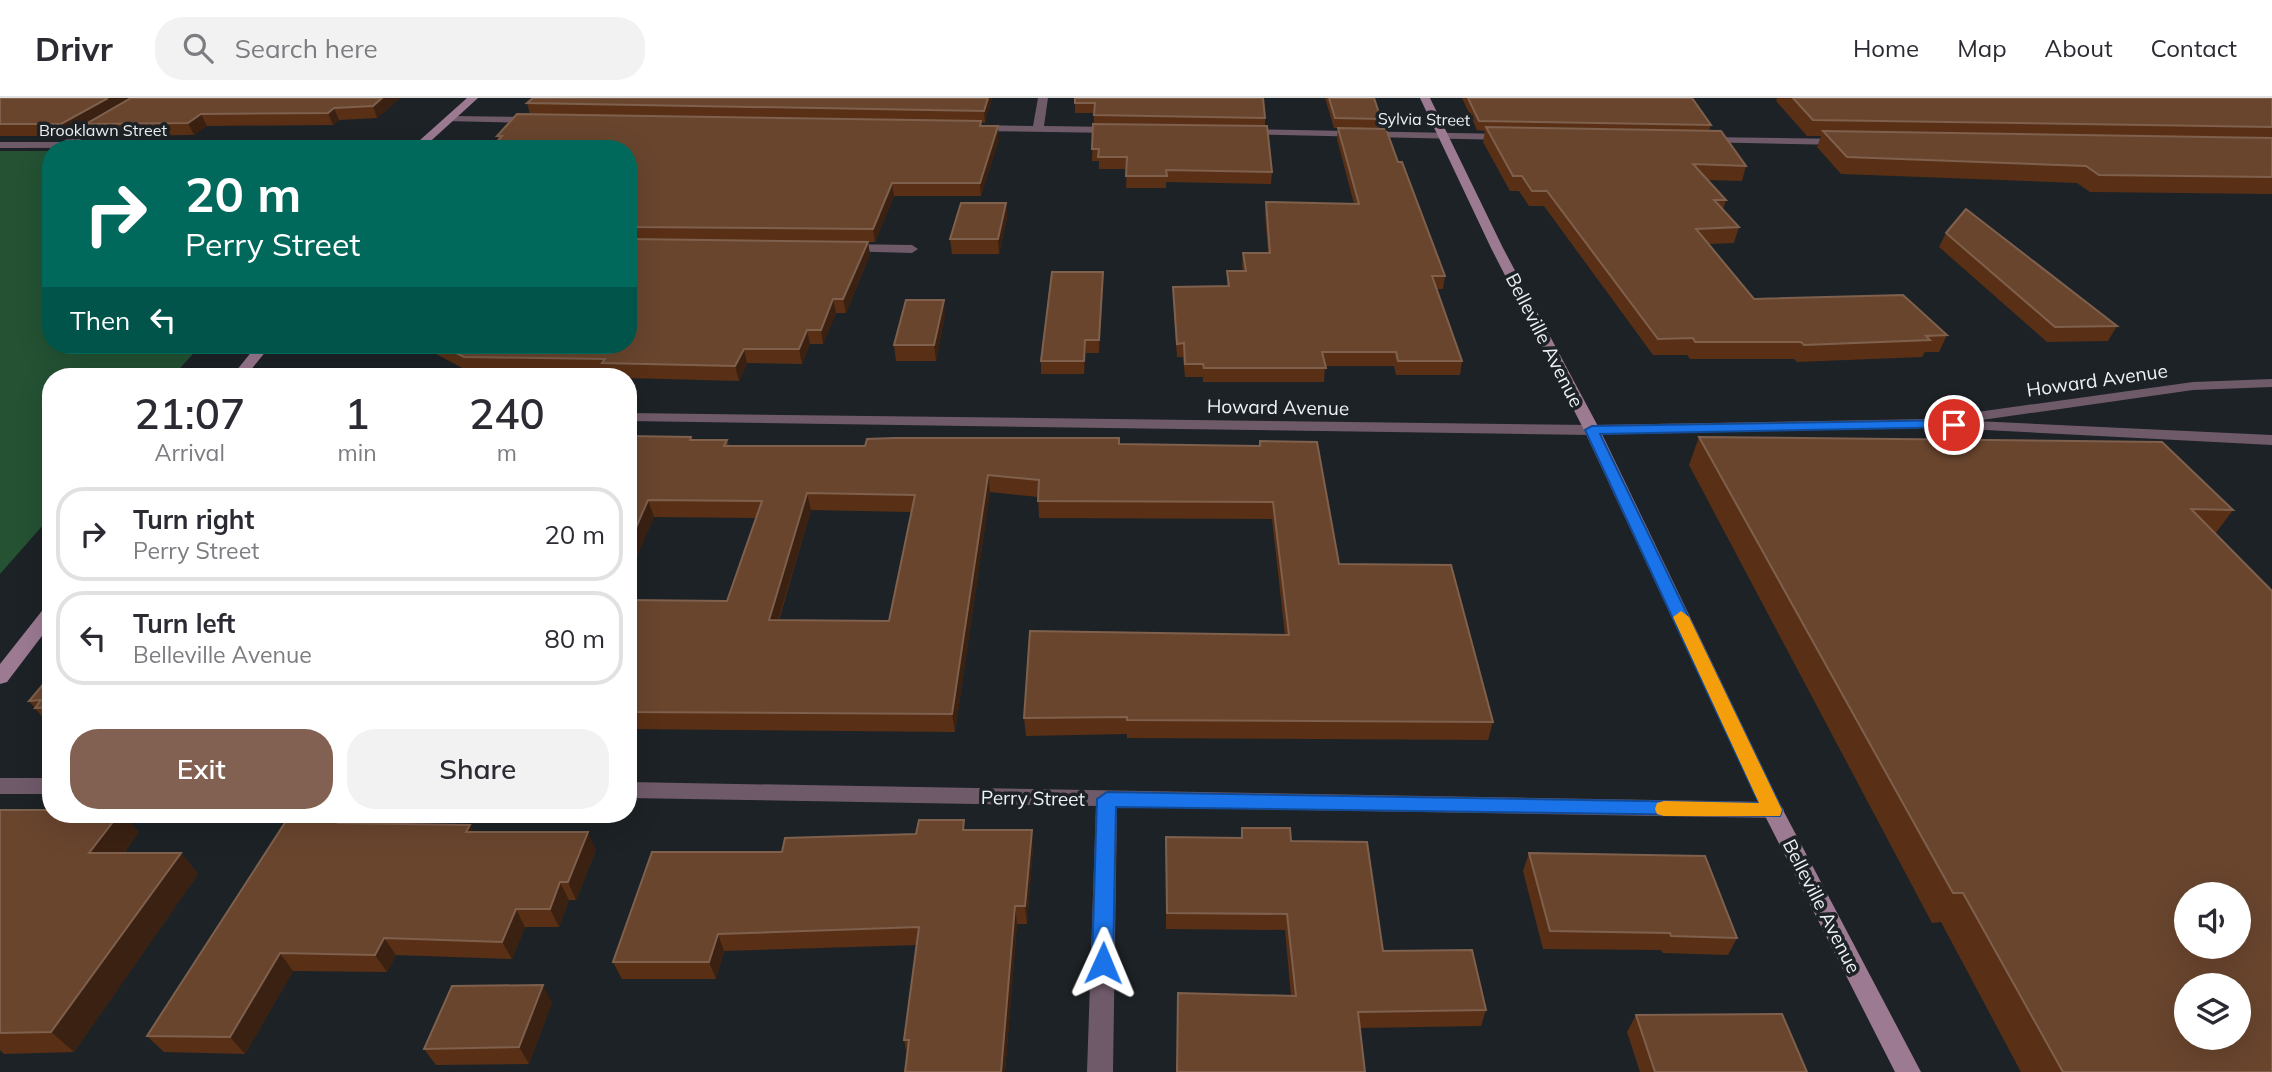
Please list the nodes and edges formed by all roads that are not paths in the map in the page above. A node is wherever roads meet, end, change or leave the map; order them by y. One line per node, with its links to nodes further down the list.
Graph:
1 (147, 98): 13 (street)
2 (473, 98): 5 (main road)
3 (1043, 98): 8 (street)
4 (1425, 98): 11 (main road, Belleville Avenue)
5 (450, 119): 6 (street); 14 (main road)
6 (546, 121)
7 (969, 128): 8 (street)
8 (1038, 129): 9 (street)
9 (1121, 130)
10 (1233, 132): 11 (street, Sylvia Street)
11 (1443, 135): 12 (street, Sylvia Street); 26 (main road, Belleville Avenue)
12 (1526, 137)
13 (74, 140)
14 (425, 140)
15 (1692, 140): 16 (street)
16 (1857, 142)
17 (0, 145): 18 (street, Brooklawn Street)
18 (42, 145)
19 (829, 248): 20 (street)
20 (912, 248)
21 (257, 354): 22 (main road)
22 (245, 368)
23 (2272, 383): 25 (street, Howard Avenue)
24 (637, 417): 26 (street, Howard Avenue)
25 (1928, 423): 26 (street, Howard Avenue); 27 (street, Howard Avenue)
26 (1592, 430): 34 (main road, Belleville Avenue)
27 (2272, 440)
28 (42, 623): 29 (main road)
29 (0, 677)
30 (0, 786): 31 (street)
31 (42, 786)
32 (637, 790): 33 (street, Perry Street)
33 (1107, 799): 34 (street, Perry Street); 35 (street)
34 (1773, 810): 36 (main road, Belleville Avenue)
35 (1100, 1072)
36 (1908, 1072)

